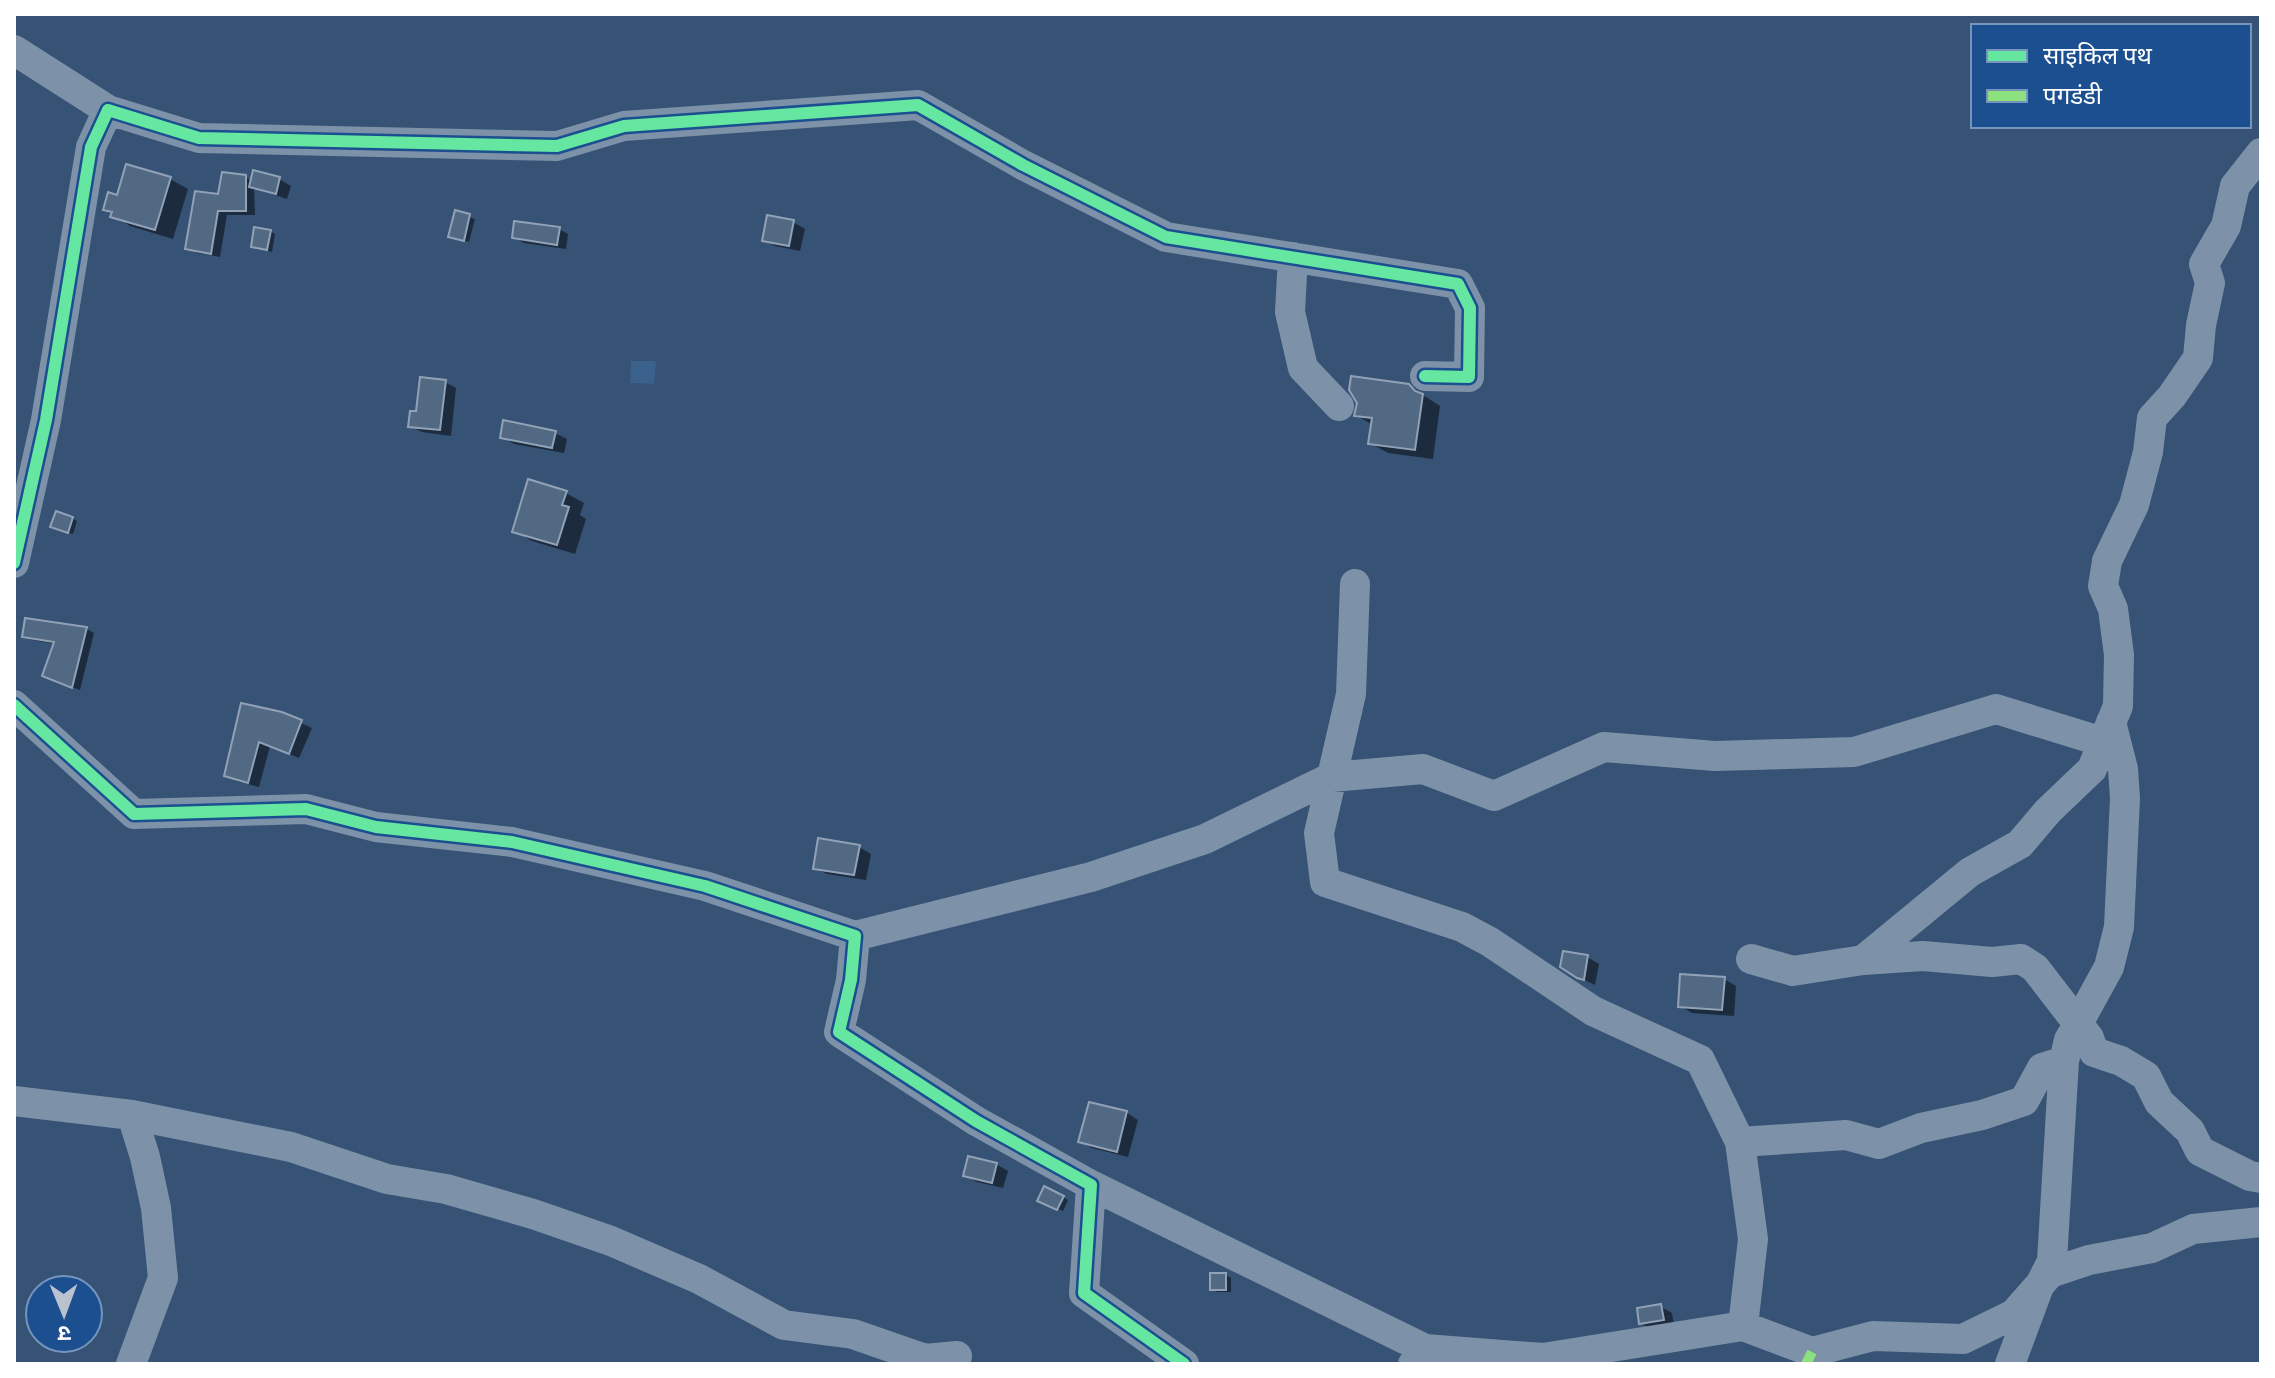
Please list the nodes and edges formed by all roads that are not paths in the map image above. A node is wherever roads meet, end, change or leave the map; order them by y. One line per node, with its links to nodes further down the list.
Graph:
1 (14, 50): 2 (street)
2 (108, 110): 4 (street); 7 (street)
3 (2261, 153): 10 (street)
4 (1293, 257): 5 (street); 6 (street)
5 (1425, 376)
6 (1339, 406)
7 (14, 563)
8 (1355, 584): 11 (street)
9 (14, 705): 12 (street)
10 (2100, 730): 11 (street); 14 (street); 15 (street)
11 (1332, 777): 12 (street); 19 (street)
12 (855, 936): 21 (street)
13 (1751, 959): 14 (street)
14 (1863, 960): 15 (street)
15 (2077, 1025): 16 (street); 20 (street)
16 (2064, 1061): 19 (street); 23 (street)
17 (14, 1101): 18 (street)
18 (132, 1115): 25 (street); 27 (street)
19 (1740, 1142): 24 (street)
20 (2261, 1178)
21 (1091, 1185): 26 (street); 28 (street)
22 (2261, 1222): 23 (street)
23 (2038, 1289): 24 (street); 29 (street)
24 (1743, 1326): 26 (street)
25 (957, 1356)
26 (1419, 1356)
27 (131, 1364)
28 (1184, 1364)
29 (2010, 1364)

